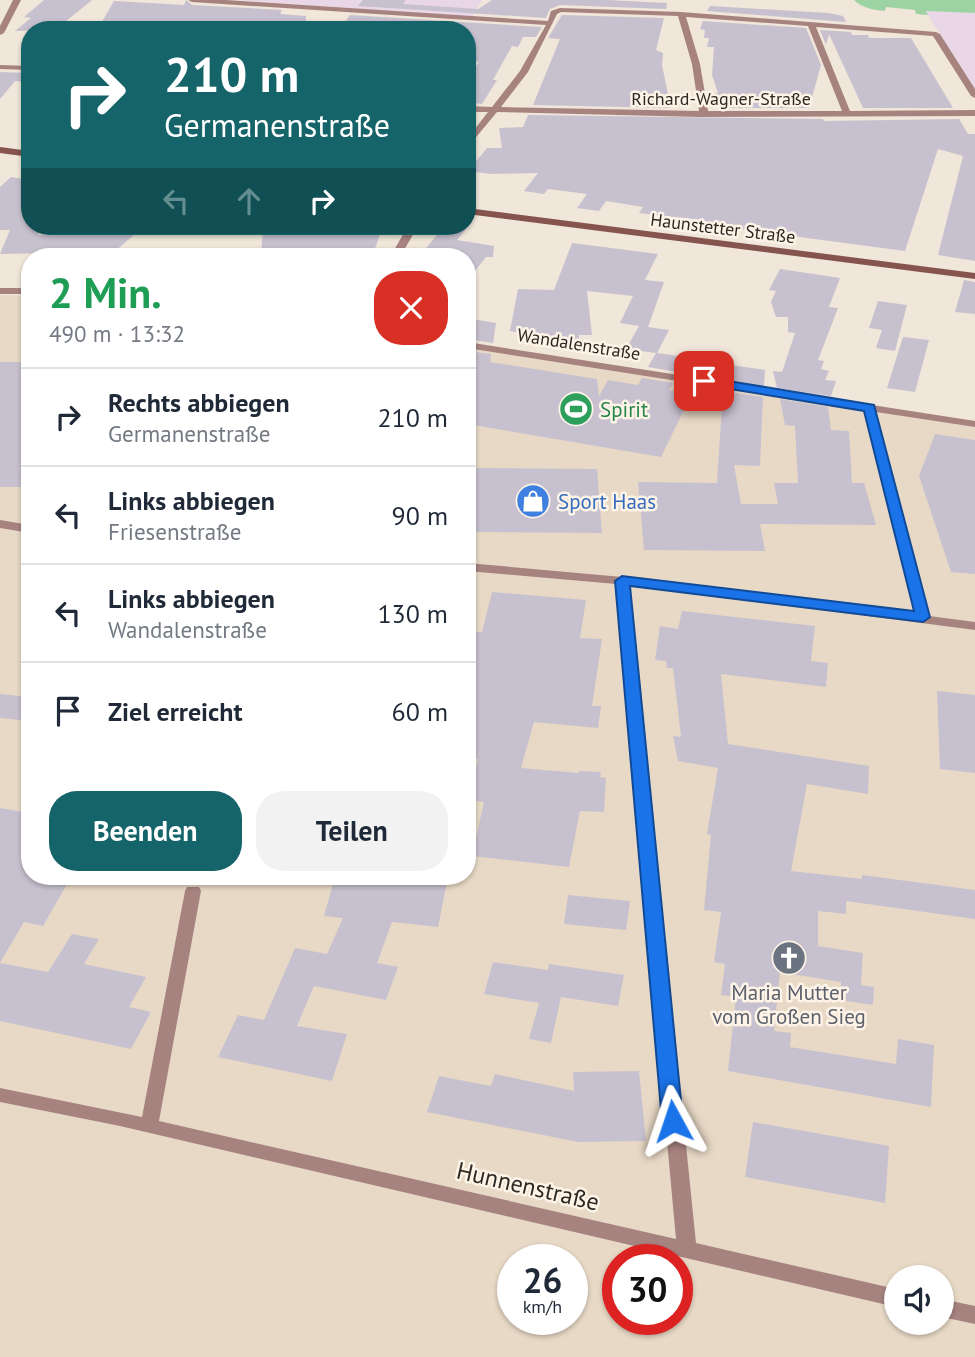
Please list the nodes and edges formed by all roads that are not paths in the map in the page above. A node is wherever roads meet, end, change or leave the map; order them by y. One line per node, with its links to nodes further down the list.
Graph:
1 (17, 0): 6 (street)
2 (192, 0): 4 (street)
3 (681, 14): 4 (street); 5 (street); 14 (street)
4 (551, 23): 11 (street)
5 (811, 25): 9 (street); 12 (street)
6 (0, 33)
7 (0, 67): 8 (street)
8 (21, 68)
9 (975, 96)
10 (476, 110): 11 (street, Richard-Wagner-Straße)
11 (496, 111): 14 (street, Richard-Wagner-Straße); 15 (street)
12 (847, 113): 13 (street, Richard-Wagner-Straße); 14 (street, Richard-Wagner-Straße)
13 (975, 113)
14 (704, 114)
15 (476, 134)
16 (0, 150): 17 (main road)
17 (21, 153)
18 (476, 212): 19 (main road, Haunstetter Straße)
19 (975, 276)
20 (0, 291): 21 (street)
21 (21, 291)
22 (476, 346): 23 (street, Wandalenstraße)
23 (869, 408): 24 (street, Wandalenstraße); 29 (street)
24 (975, 424)
25 (0, 524): 26 (street)
26 (21, 528)
27 (476, 568): 28 (street)
28 (622, 581): 29 (street); 35 (street)
29 (923, 617): 30 (street)
30 (975, 626)
31 (194, 891): 33 (street)
32 (0, 1095): 33 (street, Hunnenstraße)
33 (149, 1126): 34 (street, Hunnenstraße)
34 (661, 1244)
35 (686, 1244)
36 (693, 1251): 37 (street, Hunnenstraße)
37 (884, 1295)
38 (954, 1311): 39 (street)
39 (975, 1315)

